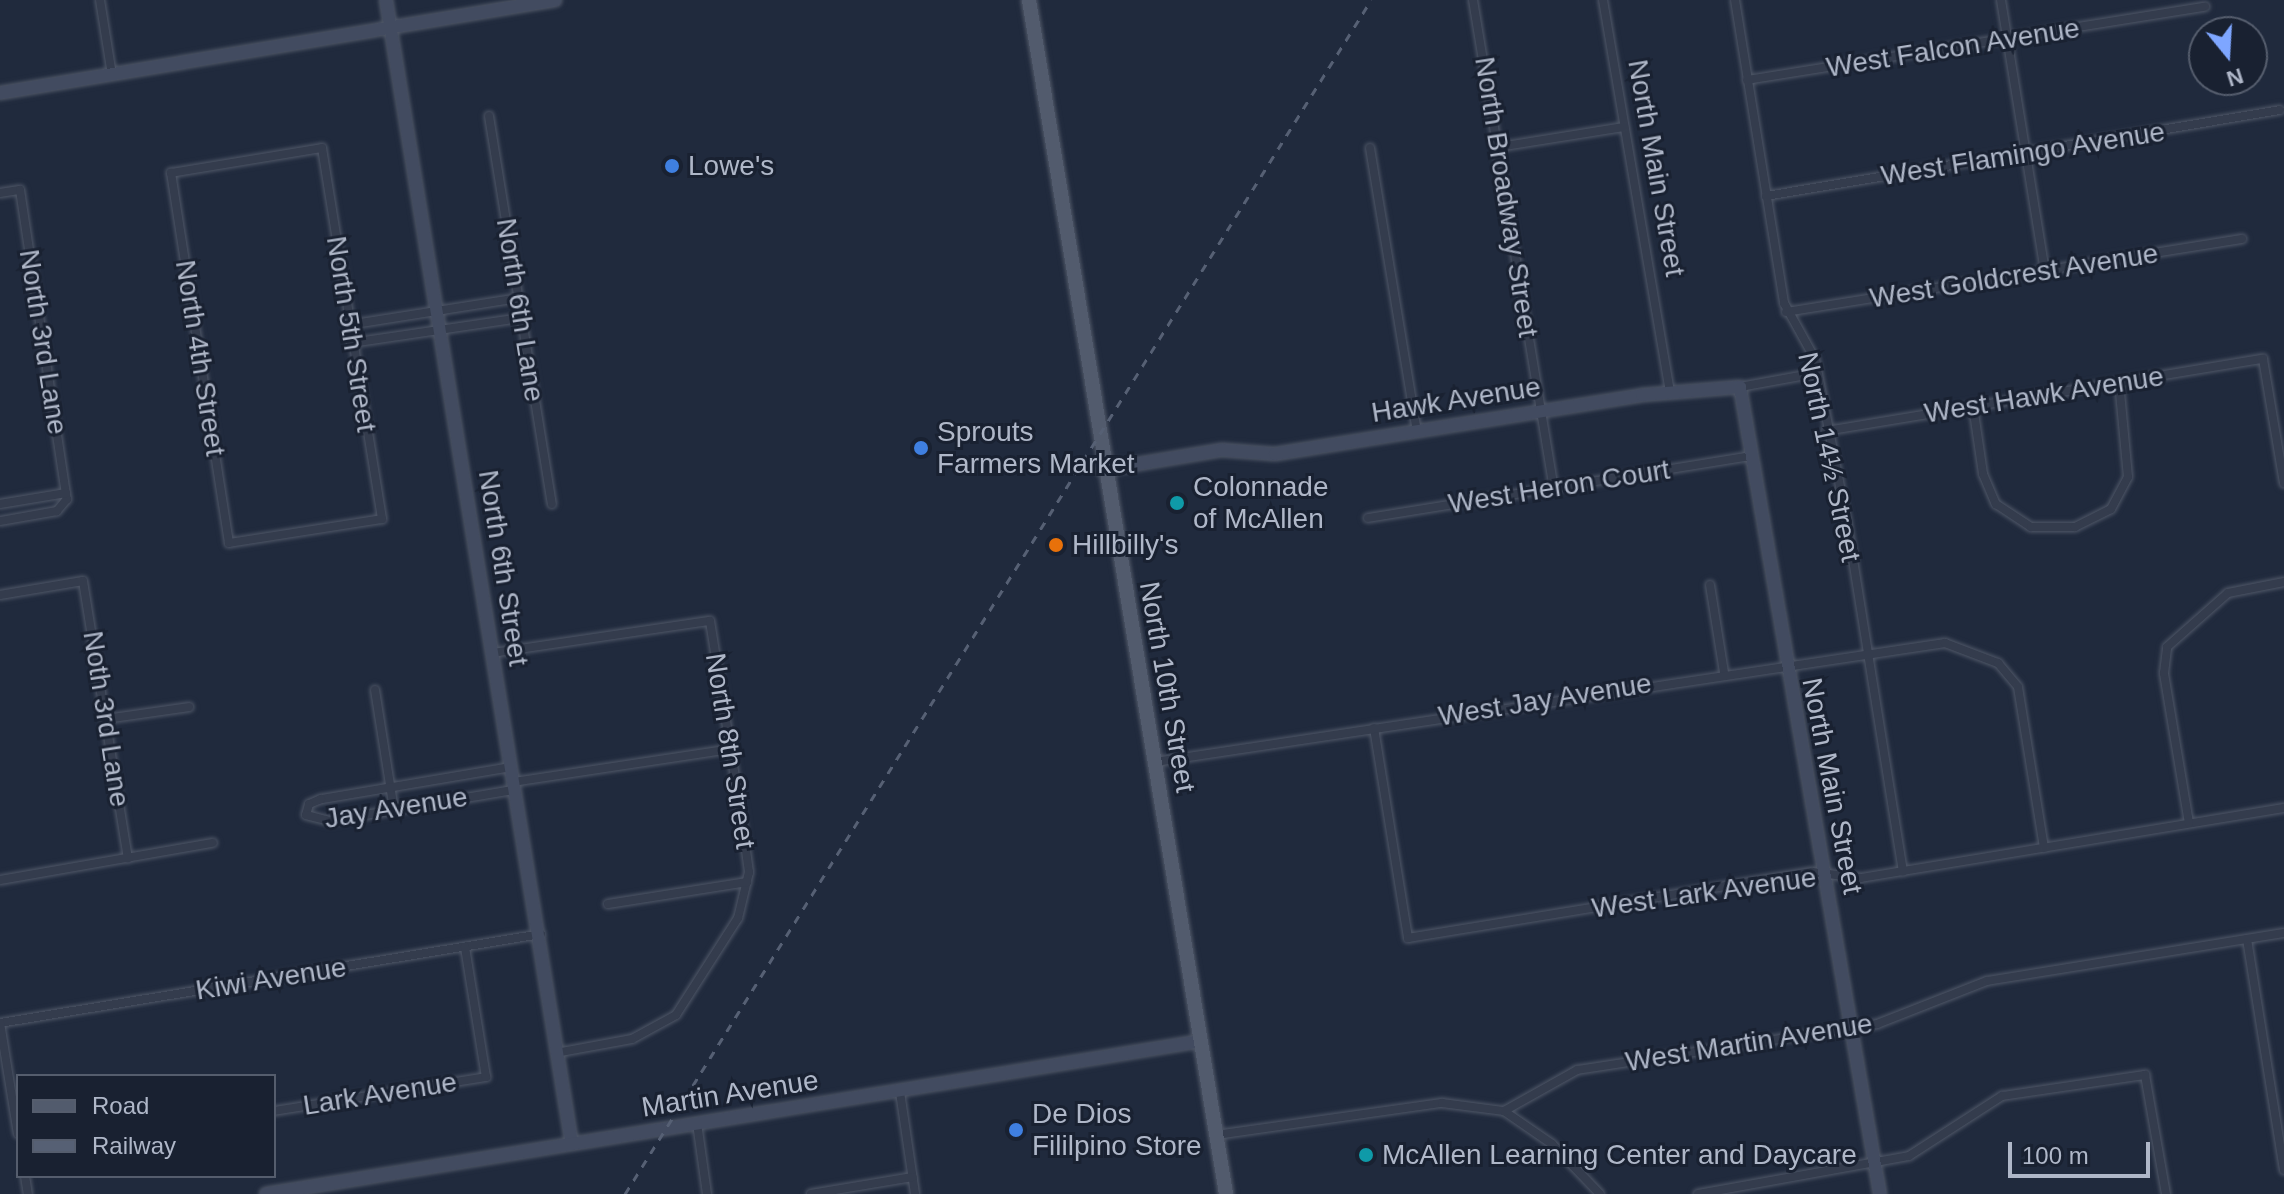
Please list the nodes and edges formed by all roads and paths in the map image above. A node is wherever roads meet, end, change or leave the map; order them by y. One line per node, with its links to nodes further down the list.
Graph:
1 (100, 0): 12 (street)
2 (386, 0): 10 (street, North 6th Street)
3 (555, 0): 10 (street)
4 (1029, 0): 42 (main road, North 10th Street)
5 (1473, 0): 18 (street, North Broadway Street)
6 (1603, 0): 17 (street, North Main Street)
7 (1735, 0): 13 (street, North 14½ Street)
8 (2001, 0): 11 (street)
9 (2205, 7): 11 (street, West Falcon Avenue)
10 (391, 31): 12 (street); 27 (street, North 6th Street)
11 (2007, 39): 13 (street, West Falcon Avenue); 21 (street)
12 (112, 75): 14 (street)
13 (1747, 80): 23 (street, North 14½ Street)
14 (0, 93)
15 (2280, 110): 21 (street, West Flamingo Avenue)
16 (489, 116): 26 (street, North 6th Lane)
17 (1624, 127): 18 (street); 36 (street, North Main Street)
18 (1499, 147): 38 (street, North Broadway Street)
19 (322, 148): 30 (street, North 5th Street); 49 (street, North 4th Street)
20 (1370, 148): 39 (street)
21 (2024, 154): 23 (street, West Flamingo Avenue); 25 (street)
22 (0, 193): 45 (street, North 3rd Lane)
23 (1766, 196): 28 (street, North 14½ Street)
24 (2242, 239): 25 (street, West Goldcrest Avenue)
25 (2045, 271): 28 (street, West Goldcrest Avenue)
26 (518, 298): 27 (street); 29 (street, North 6th Lane)
27 (437, 311): 30 (street); 31 (street, North 6th Street)
28 (1786, 312): 33 (street, North 14½ Street)
29 (521, 318): 31 (street); 47 (street, North 6th Lane)
30 (348, 325): 32 (street, North 5th Street)
31 (440, 329): 32 (street); 55 (street, North 6th Street)
32 (351, 343): 49 (street, North 5th Street)
33 (1817, 373): 35 (street, Hawk Avenue); 40 (street, North 14½ Street)
34 (2119, 382): 37 (street, West Hawk Avenue); 37 (street); 43 (street, West Hawk Avenue)
35 (1740, 387): 36 (street, Hawk Avenue); 41 (street, North Main Street)
36 (1670, 392): 38 (street, Hawk Avenue)
37 (1973, 406): 40 (street, West Hawk Avenue)
38 (1541, 411): 39 (street, Hawk Avenue); 44 (street, North Broadway Street)
39 (1417, 431): 42 (street, Hawk Avenue)
40 (1826, 431): 54 (street, North 14½ Street)
41 (1751, 456): 44 (street, West Heron Court); 56 (street, North Main Street)
42 (1102, 470): 63 (main road, North 10th Street)
43 (2284, 483)
44 (1554, 488): 48 (street, West Heron Court)
45 (66, 493): 46 (street); 50 (street)
46 (0, 504)
47 (552, 504)
48 (1368, 518)
49 (382, 519)
50 (0, 521)
51 (2284, 582): 69 (street)
52 (1710, 585): 57 (street)
53 (0, 595): 60 (street, Noth 3rd Lane)
54 (1862, 650): 56 (street, West Jay Avenue); 71 (street, West Jay Avenue); 73 (street, North 14½ Street)
55 (492, 653): 62 (street, North 8th Street); 64 (street, North 6th Street)
56 (1784, 663): 57 (street, West Jay Avenue); 74 (street, North Main Street)
57 (1724, 672): 61 (street, West Jay Avenue)
58 (375, 690): 66 (street)
59 (189, 707): 60 (street)
60 (106, 719): 72 (street, Noth 3rd Lane)
61 (1374, 728): 63 (street, West Jay Avenue); 74 (street, West Lark Avenue)
62 (730, 749): 65 (street, Jay Avenue); 76 (street, North 8th Street)
63 (1155, 762): 84 (main road, North 10th Street)
64 (511, 767): 65 (street, North 6th Street); 66 (street, Jay Avenue)
65 (514, 786): 68 (street, Jay Avenue); 79 (street, North 6th Street)
66 (391, 787): 68 (street); 68 (street, Jay Avenue)
67 (2284, 808): 69 (street, West Lark Avenue)
68 (394, 810)
69 (2189, 823): 71 (street, West Lark Avenue)
70 (213, 843): 72 (street)
71 (2044, 848): 73 (street, West Lark Avenue)
72 (128, 858): 75 (street)
73 (1903, 872): 74 (street, West Lark Avenue)
74 (1823, 873): 83 (street, North Main Street)
75 (0, 880)
76 (747, 882): 77 (street); 85 (street)
77 (608, 904)
78 (2284, 933): 80 (street, West Martin Avenue)
79 (541, 934): 81 (street, Kiwi Avenue); 85 (street, North 6th Street)
80 (2247, 939): 83 (street, West Martin Avenue); 94 (street)
81 (465, 947): 82 (street, Kiwi Avenue); 87 (street, Lark Avenue)
82 (0, 1023): 89 (street)
83 (1852, 1027): 88 (street, West Martin Avenue); 93 (street, North Main Street)
84 (1201, 1041): 86 (street, Martin Avenue); 91 (main road, North 10th Street)
85 (555, 1054): 92 (street, North 6th Street)
86 (900, 1092): 90 (street, Martin Avenue); 95 (street)
87 (276, 1111)
88 (1504, 1111): 91 (street); 101 (street)
89 (16, 1122)
90 (697, 1123): 92 (street, Martin Avenue); 97 (street)
91 (1216, 1135): 100 (main road, North 10th Street)
92 (572, 1144): 96 (street, Martin Avenue)
93 (1874, 1163): 102 (street); 103 (street, North Main Street); 104 (street)
94 (2284, 1170)
95 (913, 1177): 98 (street); 99 (street)
96 (266, 1194)
97 (707, 1194)
98 (811, 1194)
99 (915, 1194)
100 (1226, 1194)
101 (1600, 1194)
102 (1698, 1194)
103 (1880, 1194)
104 (2166, 1194)

